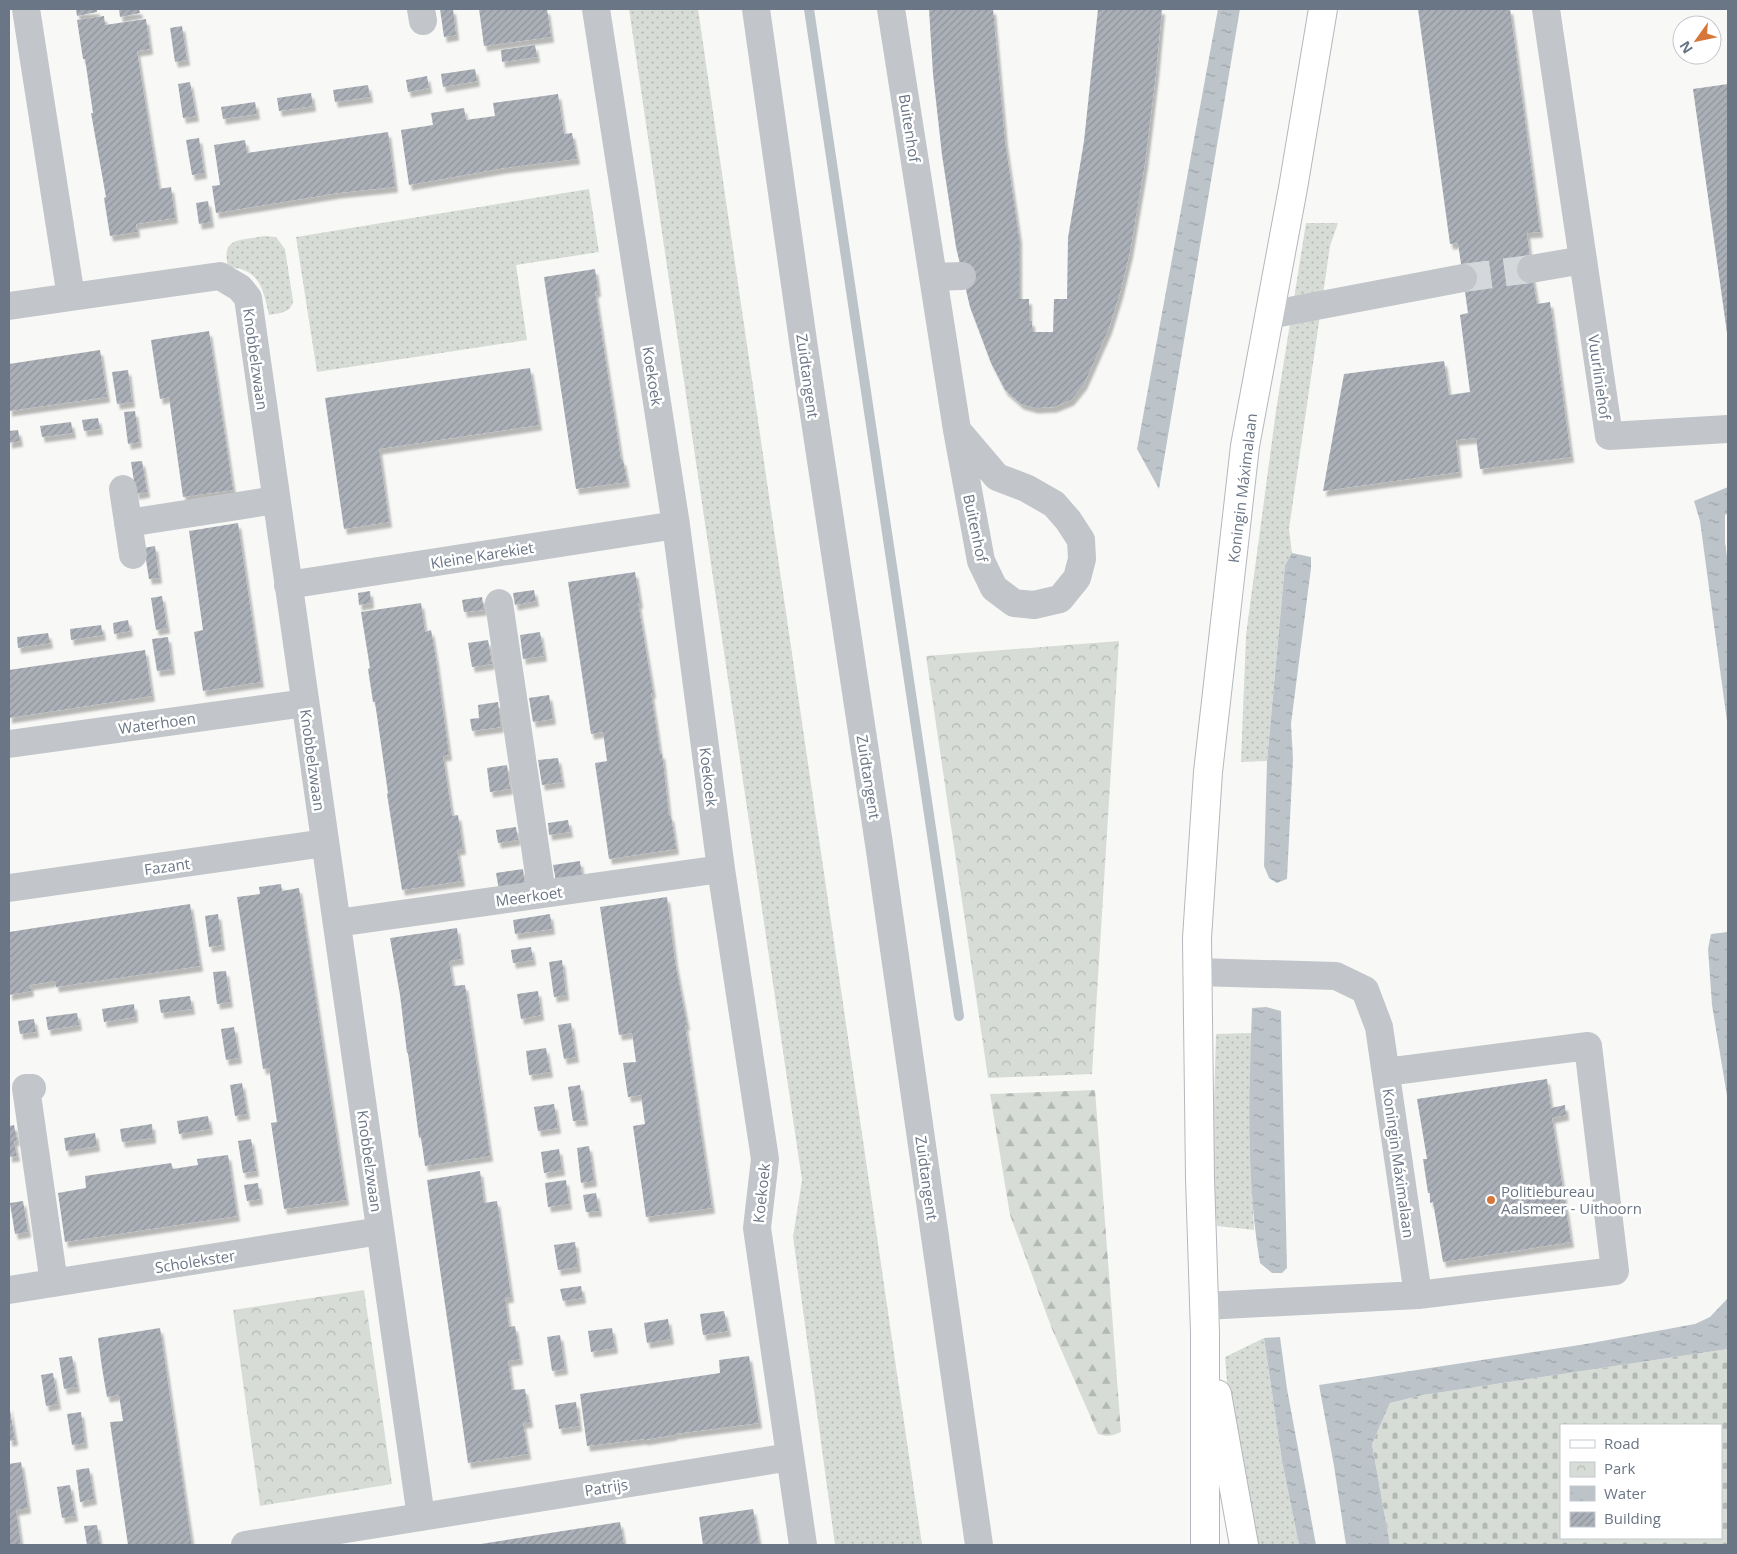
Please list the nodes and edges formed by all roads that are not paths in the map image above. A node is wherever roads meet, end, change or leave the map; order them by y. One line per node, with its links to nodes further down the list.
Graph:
1 (26, 9): 12 (street)
2 (596, 9): 20 (street, Koekoek)
3 (756, 9): 44 (street, Zuidtangent)
4 (891, 9): 10 (street, Buitenhof)
5 (1323, 9): 14 (main road, Koningin Máximalaan)
6 (1546, 9): 7 (street, Vuurliniehof)
7 (1583, 260): 8 (street); 15 (street, Vuurliniehof)
8 (1532, 269)
9 (962, 276): 10 (street)
10 (933, 277): 16 (street, Buitenhof)
11 (1463, 278): 14 (street)
12 (71, 297): 13 (street, Knobbelzwaan); 18 (street, Knobbelzwaan)
13 (9, 306)
14 (1269, 315): 31 (main road, Koningin Máximalaan)
15 (1728, 429)
16 (957, 430): 16 (street, Buitenhof)
17 (123, 489): 19 (street)
18 (276, 500): 19 (street); 22 (street, Knobbelzwaan)
19 (128, 523): 21 (street)
20 (676, 525): 22 (street, Kleine Karekiet); 27 (street, Koekoek)
21 (133, 555)
22 (288, 585): 24 (street, Knobbelzwaan)
23 (499, 603): 29 (street)
24 (305, 703): 25 (street, Waterhoen); 26 (street, Knobbelzwaan)
25 (9, 744)
26 (326, 843): 28 (street, Fazant); 30 (street, Knobbelzwaan)
27 (721, 869): 29 (street, Meerkoet); 40 (street, Koekoek)
28 (9, 888)
29 (542, 894): 30 (street, Meerkoet)
30 (337, 923): 34 (street, Knobbelzwaan)
31 (1197, 972): 32 (street, Koningin Máximalaan); 38 (main road, Koningin Máximalaan)
32 (1386, 1072): 37 (street, Koningin Máximalaan); 37 (street)
33 (32, 1088): 35 (street)
34 (380, 1231): 35 (street, Scholekster); 41 (street, Knobbelzwaan)
35 (54, 1283): 36 (street, Scholekster)
36 (9, 1290)
37 (1418, 1295): 38 (street)
38 (1204, 1306): 39 (main road, Koningin Máximalaan)
39 (1205, 1333): 45 (main road, Koningin Máximalaan); 46 (main road, Koningin Máximalaan)
40 (790, 1457): 41 (street, Patrijs); 43 (street, Koekoek)
41 (421, 1517): 42 (street)
42 (244, 1545)
43 (803, 1545)
44 (979, 1545)
45 (1204, 1545)
46 (1244, 1545)

